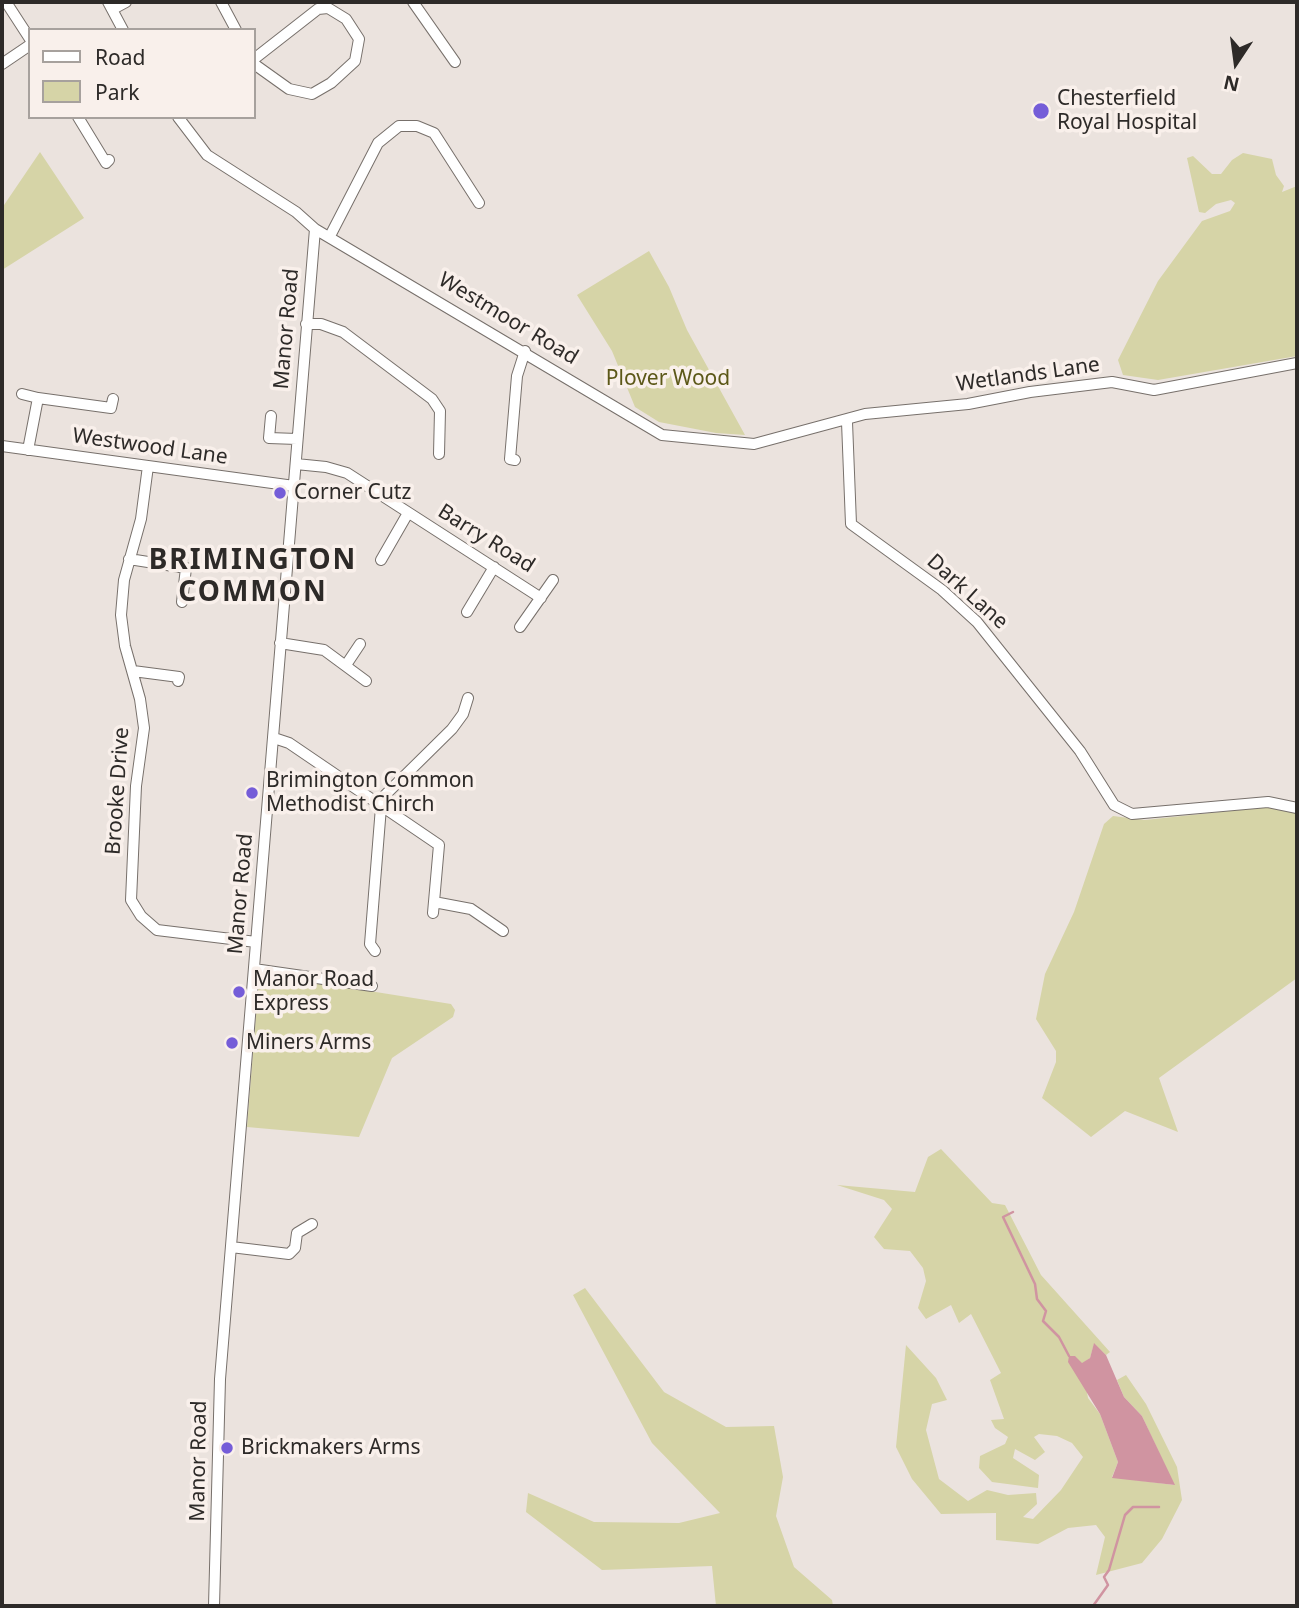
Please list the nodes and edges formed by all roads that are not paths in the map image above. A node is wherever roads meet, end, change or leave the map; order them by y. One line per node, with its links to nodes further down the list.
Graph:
1 (6, 2): 8 (street)
2 (126, 2): 5 (street)
3 (221, 2): 7 (street)
4 (413, 2): 11 (street)
5 (111, 5): 6 (street)
6 (122, 28)
7 (235, 28)
8 (28, 36)
9 (28, 46): 13 (street)
10 (256, 59): 12 (street)
11 (455, 62)
12 (256, 63)
13 (2, 64)
14 (79, 119): 16 (street)
15 (180, 119): 18 (street, Westmoor Road)
16 (110, 160)
17 (479, 203): 19 (street)
18 (315, 229): 19 (street, Westmoor Road); 20 (street, Manor Road)
19 (330, 236): 21 (street, Westmoor Road)
20 (306, 324): 28 (street, Manor Road); 31 (street)
21 (525, 351): 27 (street, Westmoor Road); 32 (street)
22 (1297, 363): 27 (street, Wetlands Lane)
23 (22, 394): 24 (street)
24 (38, 398): 25 (street); 30 (street)
25 (113, 399)
26 (271, 416): 28 (street)
27 (847, 422): 54 (street, Dark Lane)
28 (297, 439): 33 (street, Manor Road)
29 (2, 446): 30 (street, Westwood Lane)
30 (28, 450): 34 (street, Westwood Lane)
31 (439, 454)
32 (516, 460)
33 (296, 464): 35 (street, Manor Road); 36 (street, Barry Road)
34 (148, 466): 35 (street, Westwood Lane); 37 (street, Brooke Drive)
35 (294, 486): 45 (street, Manor Road)
36 (408, 513): 38 (street); 39 (street, Barry Road)
37 (129, 559): 42 (street); 48 (street, Brooke Drive)
38 (381, 560)
39 (494, 567): 41 (street, Barry Road); 43 (street)
40 (554, 580): 41 (street, Barry Road)
41 (541, 598): 44 (street, Barry Road)
42 (183, 602)
43 (467, 612)
44 (520, 627)
45 (280, 643): 47 (street); 52 (street, Manor Road)
46 (360, 644): 47 (street)
47 (346, 665): 50 (street)
48 (133, 671): 49 (street); 56 (street, Brooke Drive)
49 (178, 681)
50 (366, 681)
51 (468, 698): 53 (street)
52 (274, 738): 53 (street); 56 (street, Manor Road)
53 (378, 805): 55 (street); 57 (street)
54 (1297, 808)
55 (503, 931)
56 (256, 942): 58 (street, Manor Road)
57 (375, 951)
58 (254, 970): 59 (street); 61 (street, Manor Road)
59 (372, 986)
60 (312, 1224): 61 (street)
61 (231, 1247): 62 (street, Manor Road)
62 (214, 1606)

